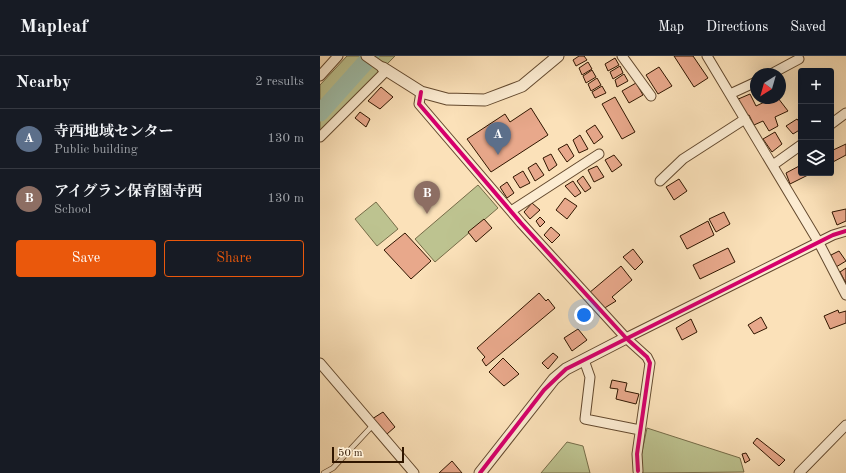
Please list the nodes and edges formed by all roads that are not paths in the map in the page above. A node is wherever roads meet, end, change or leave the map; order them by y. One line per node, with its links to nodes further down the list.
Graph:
1 (338, 56): 9 (street)
2 (366, 56): 8 (street)
3 (558, 56): 11 (street)
4 (622, 56): 13 (street)
5 (708, 56): 12 (street)
6 (799, 59): 7 (street)
7 (782, 68)
8 (384, 70): 11 (street); 17 (street)
9 (320, 76)
10 (750, 85): 12 (street)
11 (421, 92): 22 (street)
12 (730, 94): 15 (street)
13 (651, 96)
14 (846, 113): 16 (street)
15 (745, 119): 20 (street); 21 (street)
16 (834, 122)
17 (320, 137)
18 (798, 147): 20 (street)
19 (599, 154): 22 (street)
20 (772, 165): 24 (street)
21 (660, 181)
22 (511, 211): 26 (street)
23 (846, 231): 24 (street)
24 (819, 243): 25 (street); 26 (street)
25 (846, 295)
26 (626, 338): 27 (street); 31 (street)
27 (584, 360): 31 (street); 35 (street)
28 (320, 363): 29 (street)
29 (373, 425): 33 (lane); 34 (street)
30 (846, 425): 36 (street)
31 (640, 430): 32 (street)
32 (641, 472)
33 (324, 473)
34 (414, 473)
35 (480, 473)
36 (800, 473)

